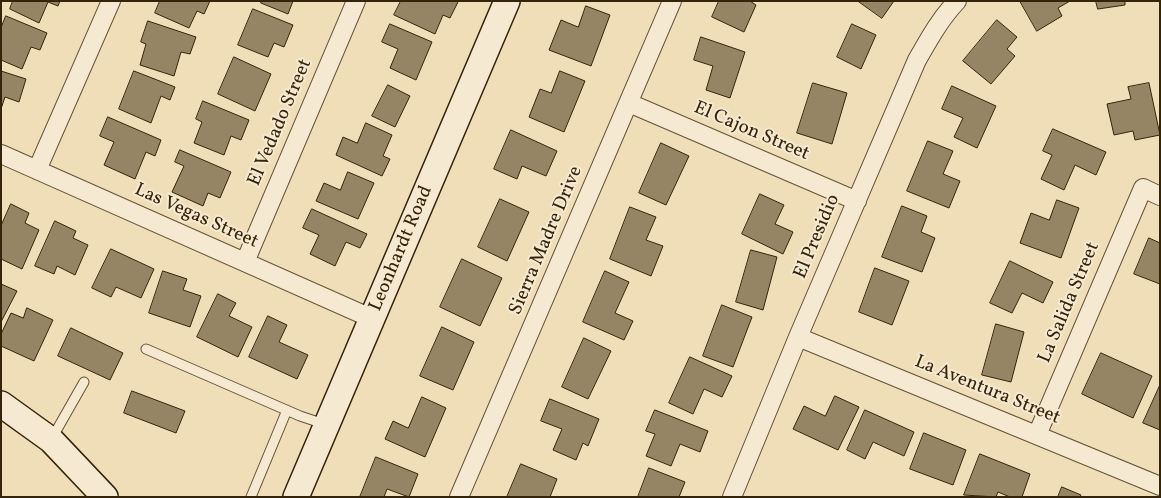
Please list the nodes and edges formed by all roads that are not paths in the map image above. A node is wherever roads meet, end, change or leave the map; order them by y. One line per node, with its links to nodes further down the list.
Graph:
1 (111, 1): 8 (street)
2 (356, 1): 11 (street, El Vedado Street)
3 (507, 1): 12 (street, Leonhardt Road)
4 (672, 1): 6 (street, Sierra Madre Drive)
5 (957, 1): 10 (street, El Presidio)
6 (629, 103): 10 (street, El Cajon Street); 25 (street, Sierra Madre Drive)
7 (1, 154): 8 (street, Las Vegas Street)
8 (37, 170): 11 (street, Las Vegas Street)
9 (1160, 196): 19 (street, La Salida Street)
10 (857, 201): 13 (street, El Presidio)
11 (245, 262): 12 (street, Las Vegas Street)
12 (372, 319): 18 (street, Leonhardt Road)
13 (798, 337): 19 (street, La Aventura Street); 26 (street, El Presidio)
14 (146, 349): 17 (lane)
15 (84, 382): 20 (lane)
16 (1, 404): 20 (street)
17 (287, 410): 18 (lane); 23 (lane)
18 (327, 425): 24 (street, Leonhardt Road)
19 (1037, 435): 21 (street, La Aventura Street)
20 (51, 440): 22 (street)
21 (1160, 486)
22 (105, 497)
23 (251, 497)
24 (296, 497)
25 (459, 497)
26 (732, 497)

